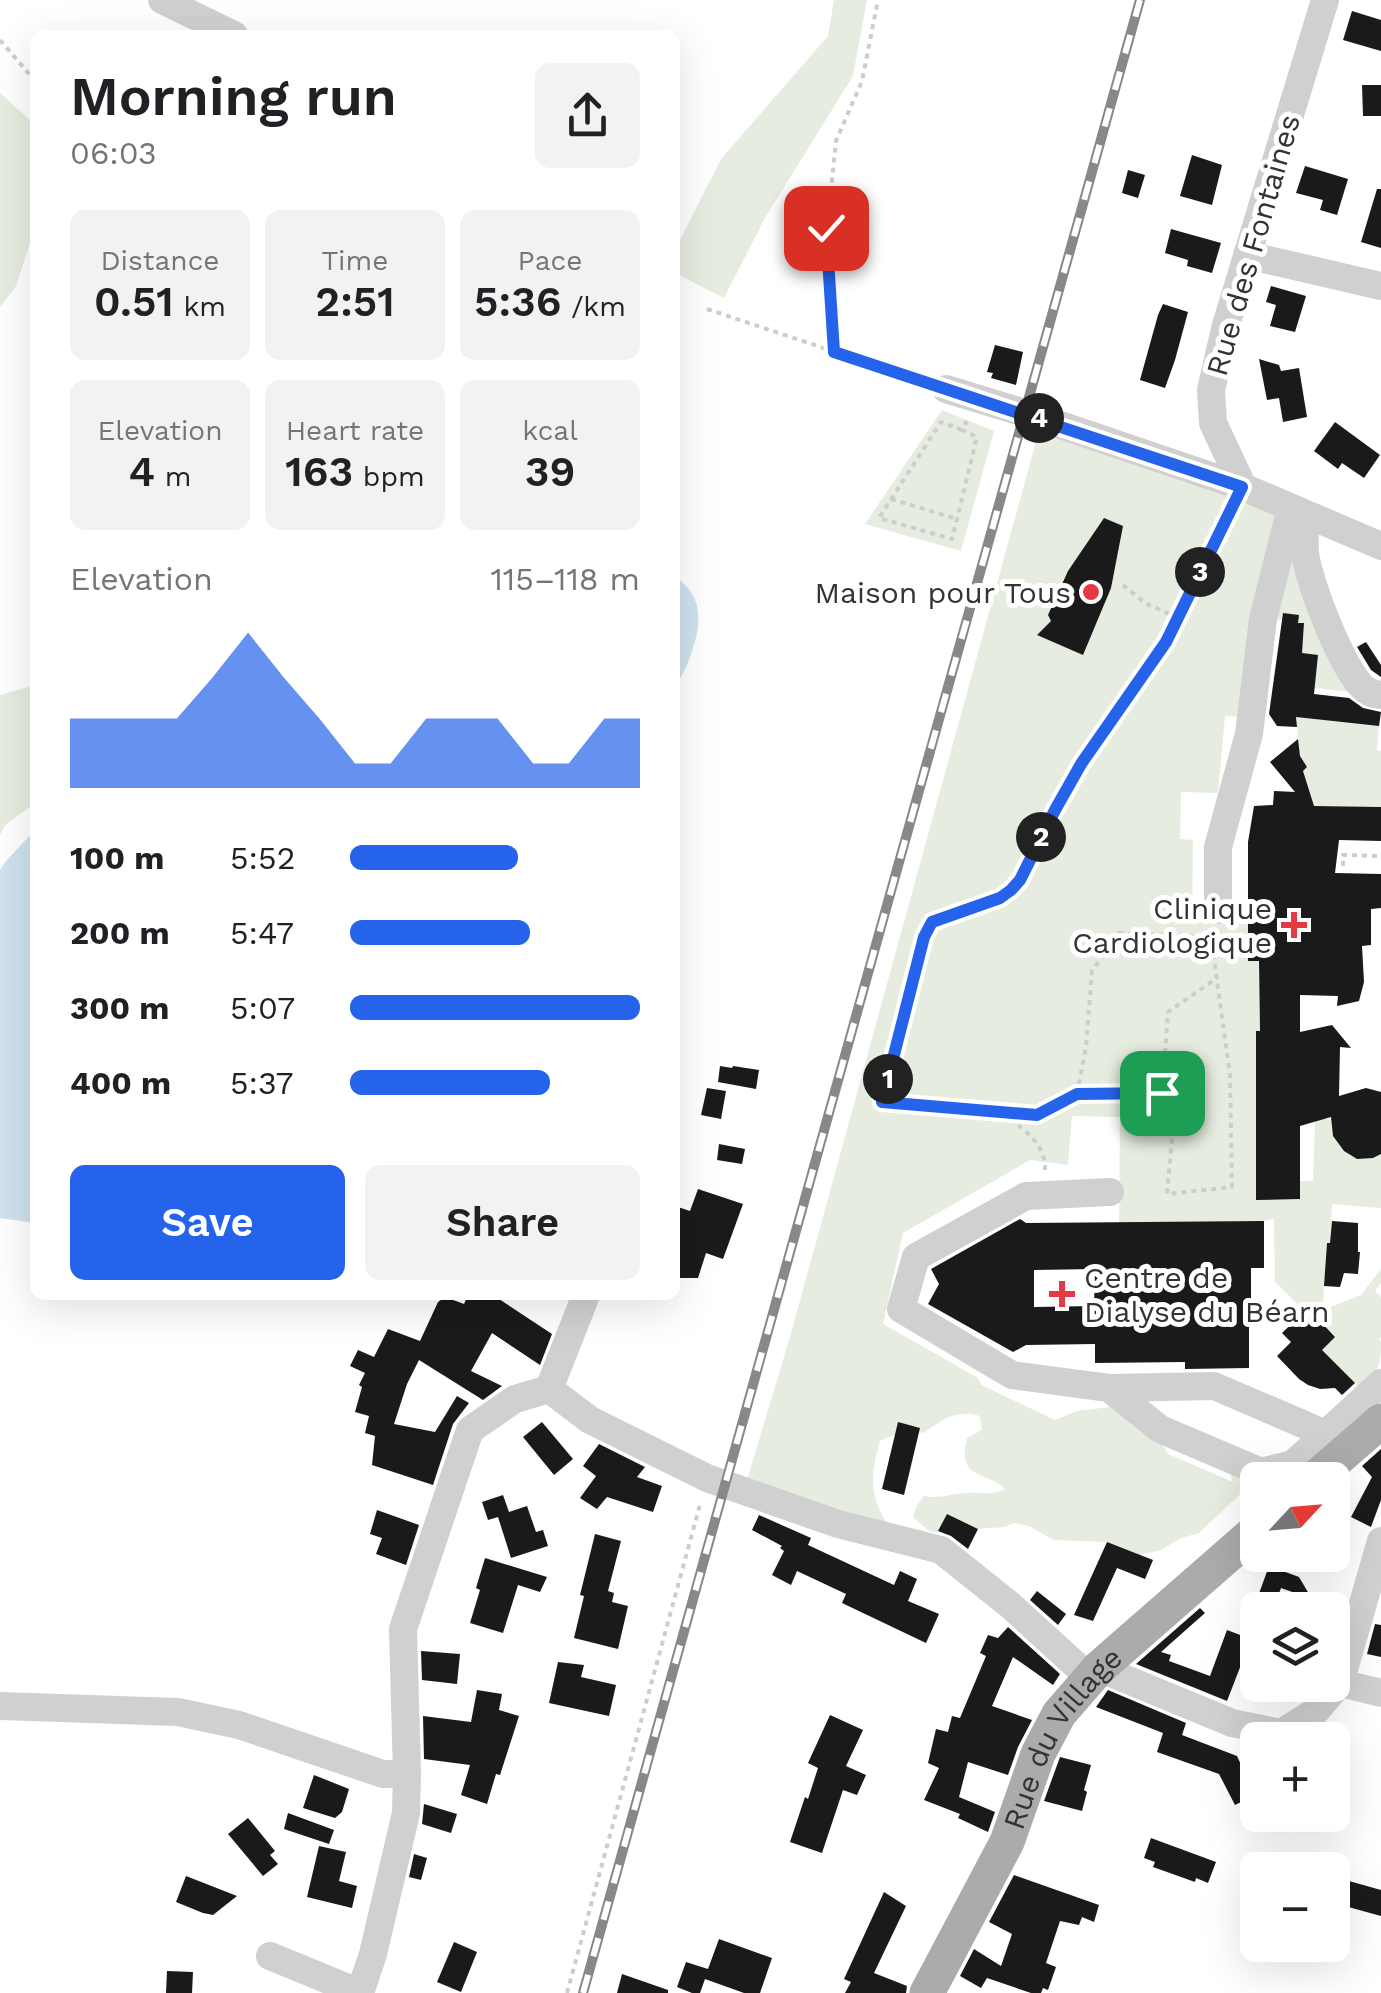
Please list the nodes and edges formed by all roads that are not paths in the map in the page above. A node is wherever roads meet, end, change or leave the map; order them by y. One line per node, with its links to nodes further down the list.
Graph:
1 (162, 0): 3 (street)
2 (1326, 0): 4 (street, Rue des Fontaines)
3 (224, 30)
4 (1248, 255): 5 (street); 7 (street, Rue des Fontaines)
5 (1381, 286)
6 (946, 389): 7 (street)
7 (1242, 487): 8 (street)
8 (1298, 511): 9 (street); 10 (street); 11 (street)
9 (1381, 546)
10 (1381, 695)
11 (1218, 910)
12 (1110, 1192): 15 (street)
13 (584, 1300): 16 (street)
14 (1381, 1383): 18 (street)
15 (1109, 1388): 18 (street); 18 (street)
16 (548, 1390): 23 (street); 28 (street)
17 (1381, 1421): 19 (main road)
18 (1326, 1434)
19 (1334, 1462)
20 (1381, 1541): 22 (street)
21 (1240, 1545): 23 (main road, Rue du Village)
22 (1350, 1648)
23 (1094, 1673): 26 (street); 31 (main road, Rue du Village)
24 (1350, 1685): 25 (street)
25 (1381, 1693)
26 (1323, 1702)
27 (0, 1706): 28 (street)
28 (407, 1774): 30 (street)
29 (270, 1956): 30 (street)
30 (360, 1993)
31 (927, 1993)

